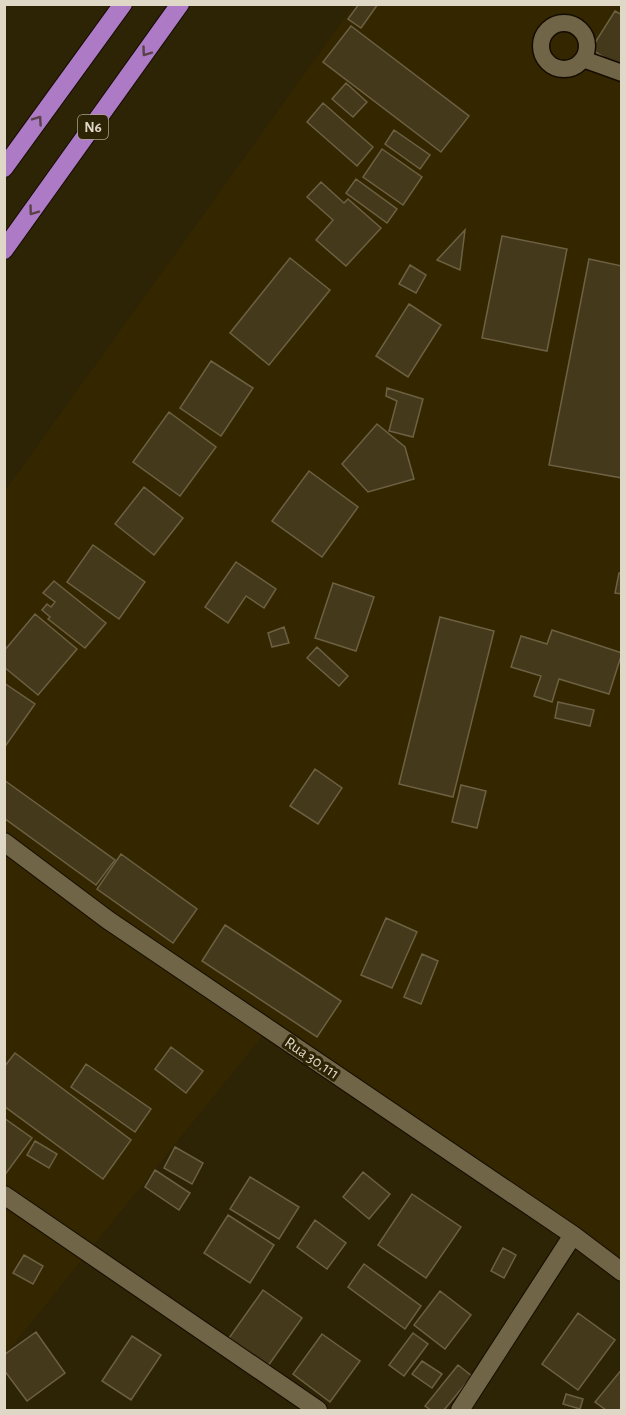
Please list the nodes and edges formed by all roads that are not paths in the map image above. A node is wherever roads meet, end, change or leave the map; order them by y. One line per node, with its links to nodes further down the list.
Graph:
1 (123, 4): 5 (highway, one-way to 1)
2 (180, 4): 6 (highway, N6, one-way to 6)
3 (583, 59): 4 (lane)
4 (621, 73)
5 (4, 168)
6 (4, 250)
7 (4, 842): 9 (street, Rua 30.111)
8 (4, 1195): 11 (street)
9 (573, 1235): 10 (street, Rua 30.111); 12 (street)
10 (621, 1272)
11 (318, 1410)
12 (460, 1410)

